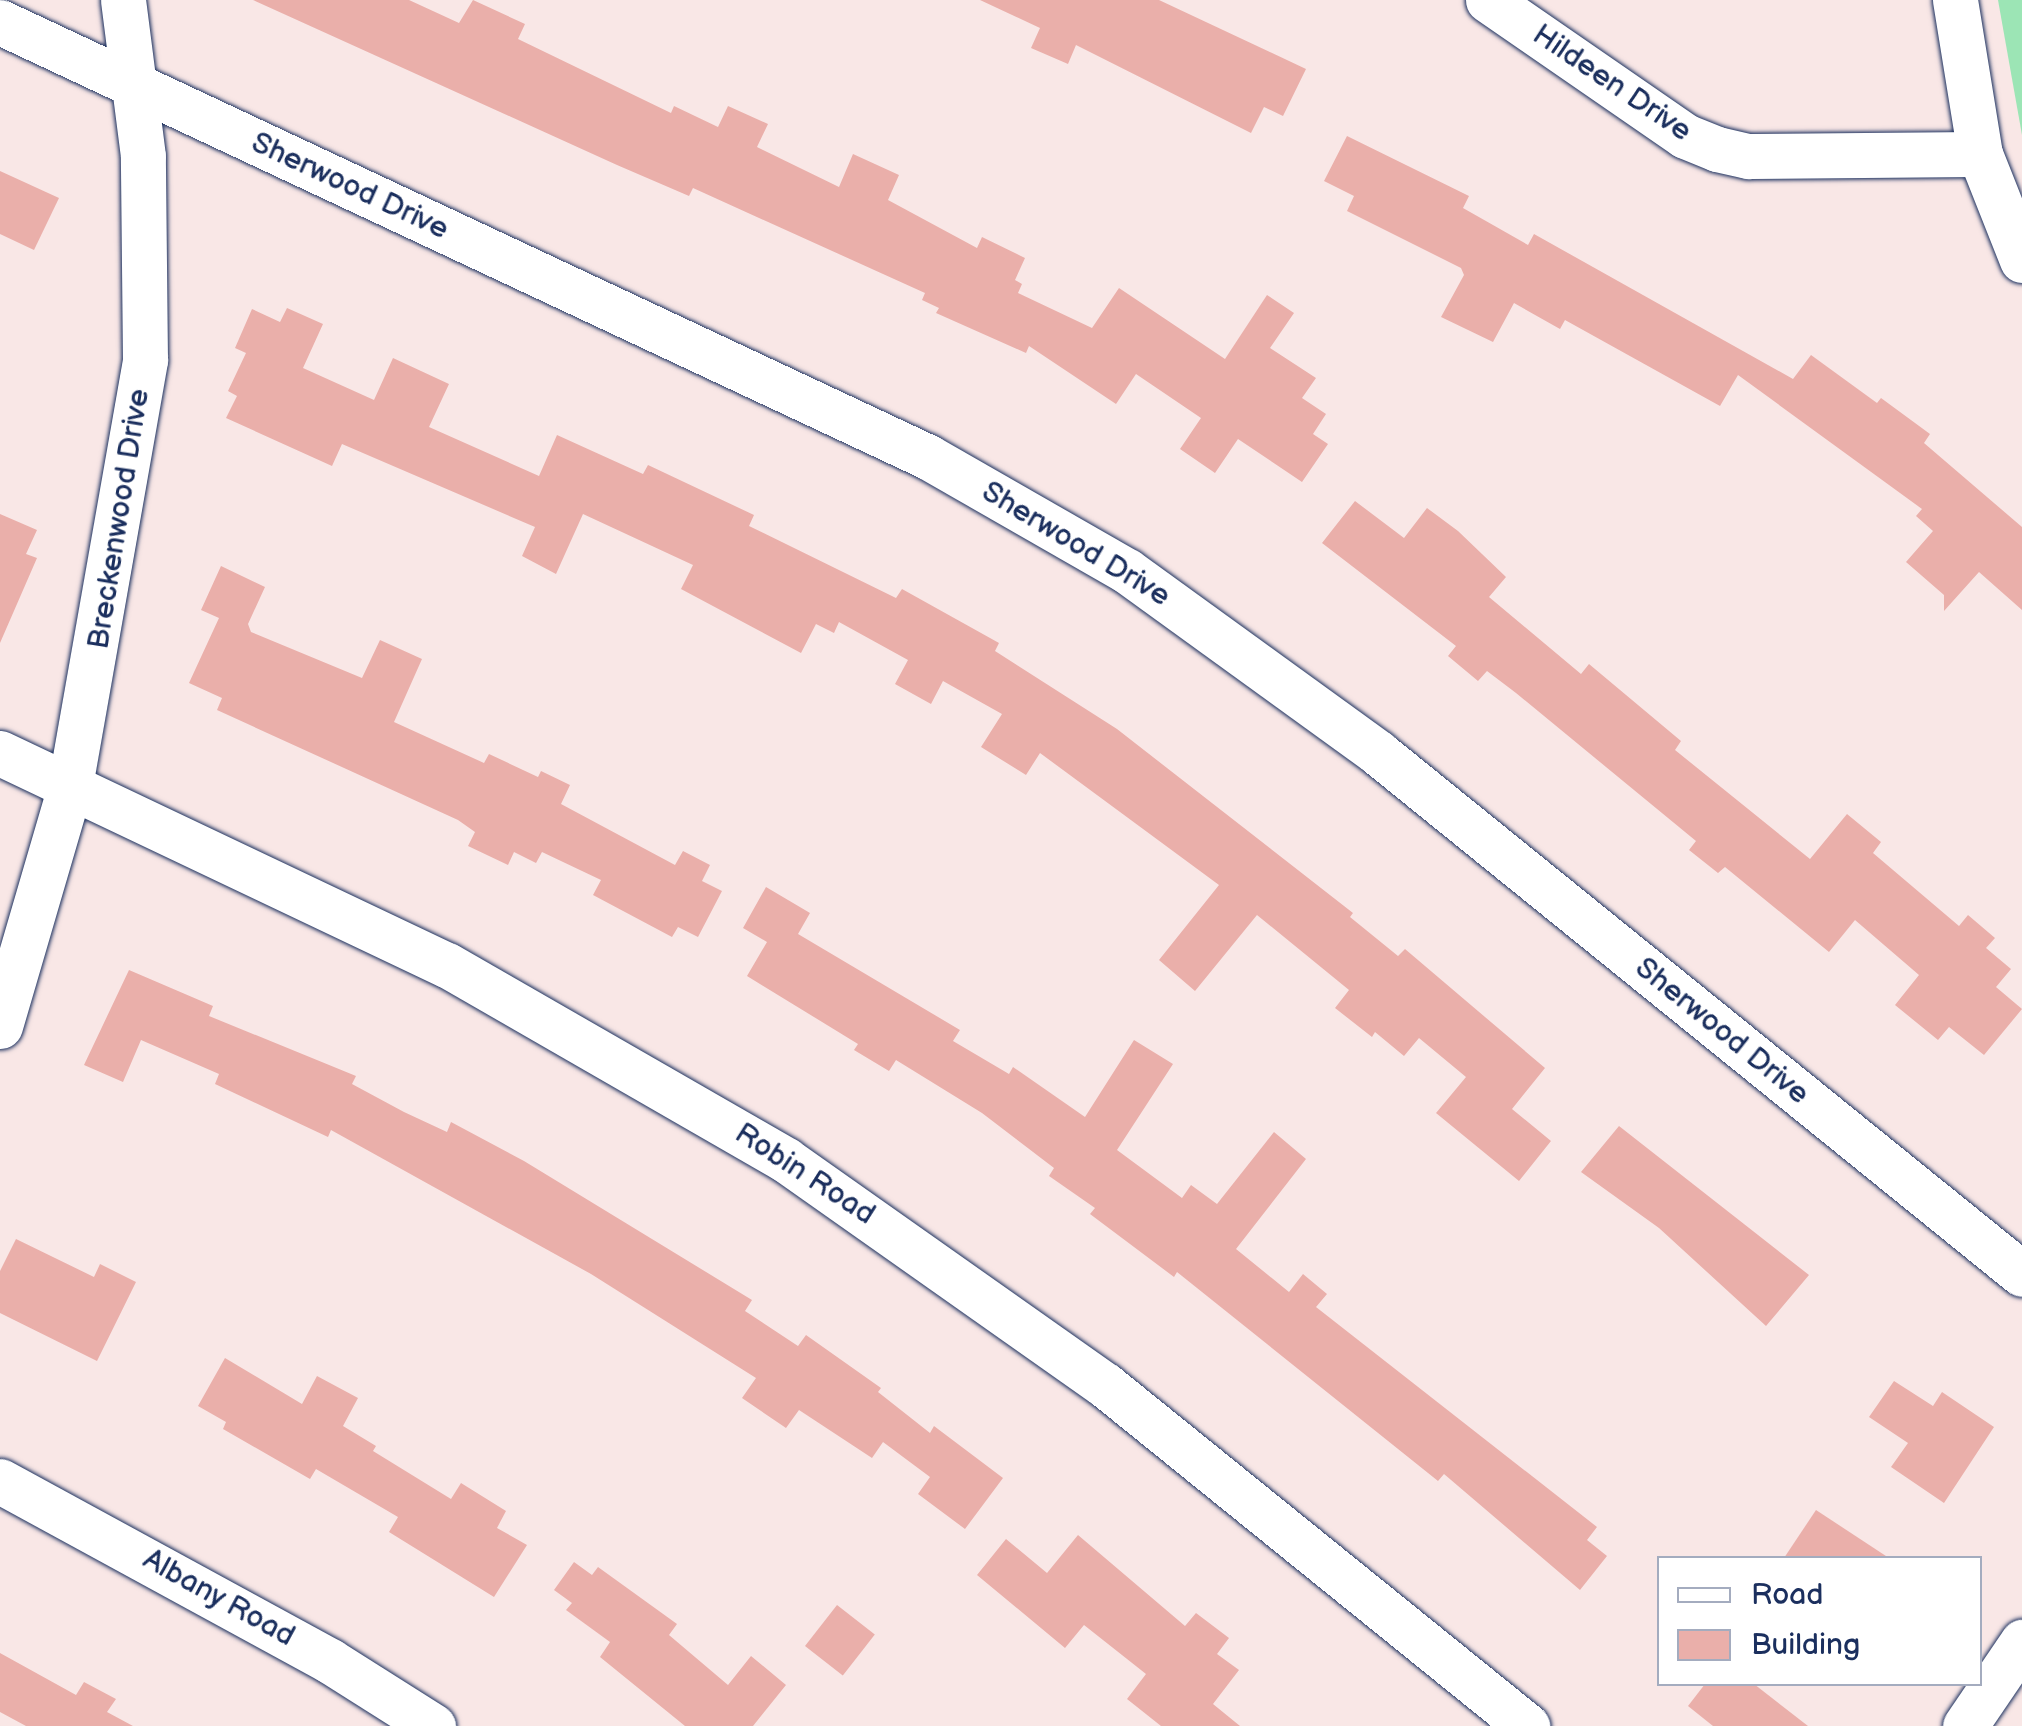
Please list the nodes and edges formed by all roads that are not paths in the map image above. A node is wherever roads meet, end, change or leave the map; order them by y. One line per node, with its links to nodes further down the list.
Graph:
1 (123, 0): 5 (street, Breckenwood Drive)
2 (1488, 0): 6 (street, Hildeen Drive)
3 (1955, 0): 6 (street)
4 (0, 22): 5 (street, Sherwood Drive)
5 (132, 84): 9 (street, Breckenwood Drive); 11 (street, Sherwood Drive)
6 (1980, 154): 7 (street)
7 (2022, 260)
8 (0, 753): 9 (street, Robin Road)
9 (70, 786): 10 (street, Breckenwood Drive); 15 (street, Robin Road)
10 (0, 1026)
11 (2022, 1274)
12 (0, 1481): 14 (street, Albany Road)
13 (2022, 1642): 16 (street)
14 (433, 1726)
15 (1527, 1726)
16 (1965, 1726)

